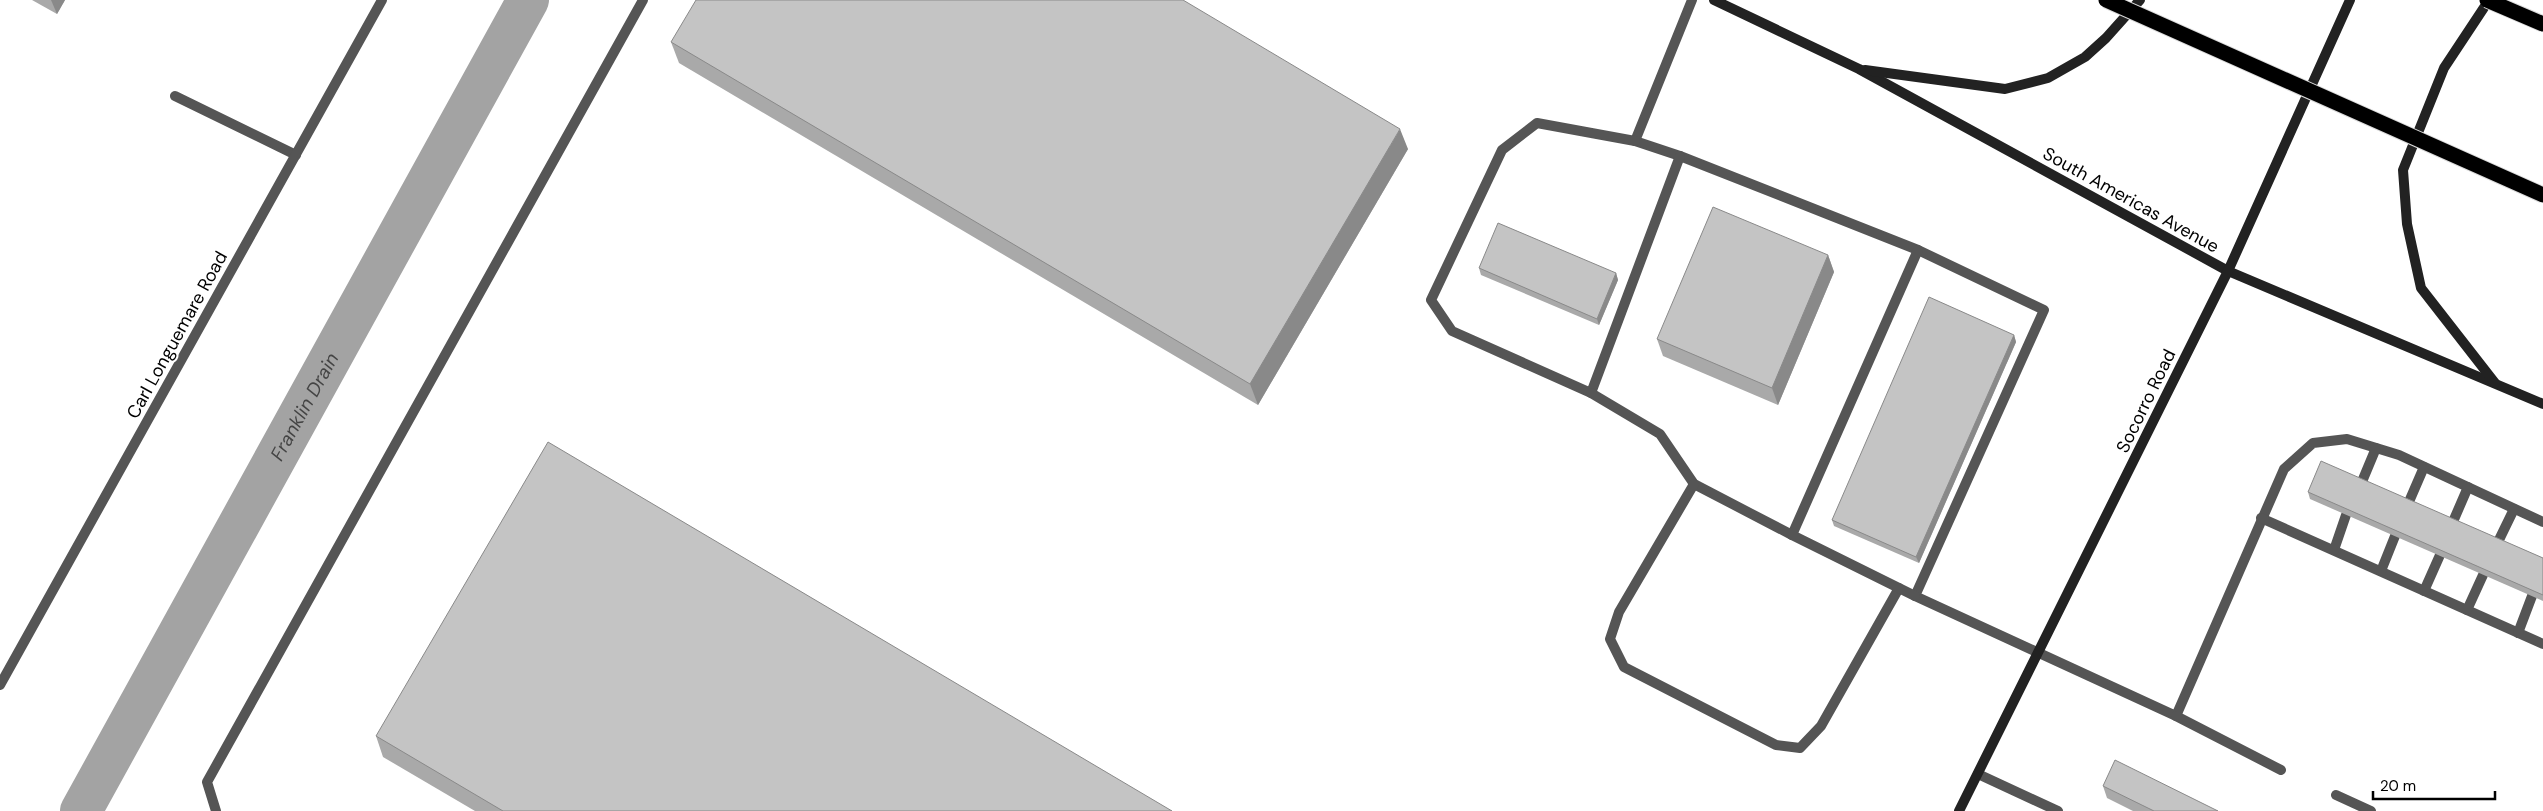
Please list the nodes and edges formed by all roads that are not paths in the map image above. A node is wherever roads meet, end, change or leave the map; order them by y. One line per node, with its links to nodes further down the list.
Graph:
1 (382, 0): 13 (street, Carl Longuemare Road)
2 (643, 0): 52 (street)
3 (1692, 0): 12 (street)
4 (1714, 0): 10 (main road, South Americas Avenue)
5 (2106, 0): 15 (highway, bridge)
6 (2140, 0): 10 (main road)
7 (2350, 0): 17 (main road, Socorro Road)
8 (2488, 0): 9 (highway, bridge); 18 (main road)
9 (2543, 24)
10 (1859, 69): 17 (main road, South Americas Avenue)
11 (176, 96): 13 (street)
12 (1635, 141): 14 (street); 19 (street)
13 (296, 155): 47 (street, Carl Longuemare Road)
14 (1680, 156): 16 (street); 19 (street)
15 (2543, 195)
16 (1918, 250): 32 (street); 41 (street)
17 (2228, 271): 18 (main road, South Americas Avenue); 46 (main road, Socorro Road)
18 (2495, 384): 20 (main road, South Americas Avenue)
19 (1591, 393): 23 (street)
20 (2543, 404)
21 (2376, 448): 22 (street); 24 (street); 29 (street)
22 (2424, 467): 25 (street); 26 (street)
23 (1694, 484): 32 (street); 39 (street)
24 (2361, 484)
25 (2468, 487): 27 (street); 31 (street)
26 (2408, 504)
27 (2514, 509): 30 (street); 34 (street)
28 (2346, 515): 35 (street)
29 (2261, 518): 35 (street); 48 (street)
30 (2543, 522)
31 (2452, 524)
32 (1792, 535): 39 (street)
33 (2395, 536): 37 (street)
34 (2498, 544)
35 (2334, 550): 37 (street)
36 (2440, 555): 40 (street)
37 (2380, 571): 40 (street)
38 (2483, 575): 43 (street)
39 (1899, 588): 41 (street)
40 (2424, 591): 43 (street)
41 (1915, 596): 46 (street)
42 (2532, 596): 44 (street)
43 (2467, 610): 44 (street)
44 (2518, 633): 45 (street)
45 (2543, 644)
46 (2040, 652): 48 (street); 50 (main road, Socorro Road)
47 (0, 685)
48 (2176, 716): 49 (street)
49 (2281, 770)
50 (1978, 774): 53 (main road, Socorro Road); 54 (street)
51 (2336, 795): 55 (street)
52 (216, 811)
53 (1959, 811)
54 (2058, 811)
55 (2371, 811)

